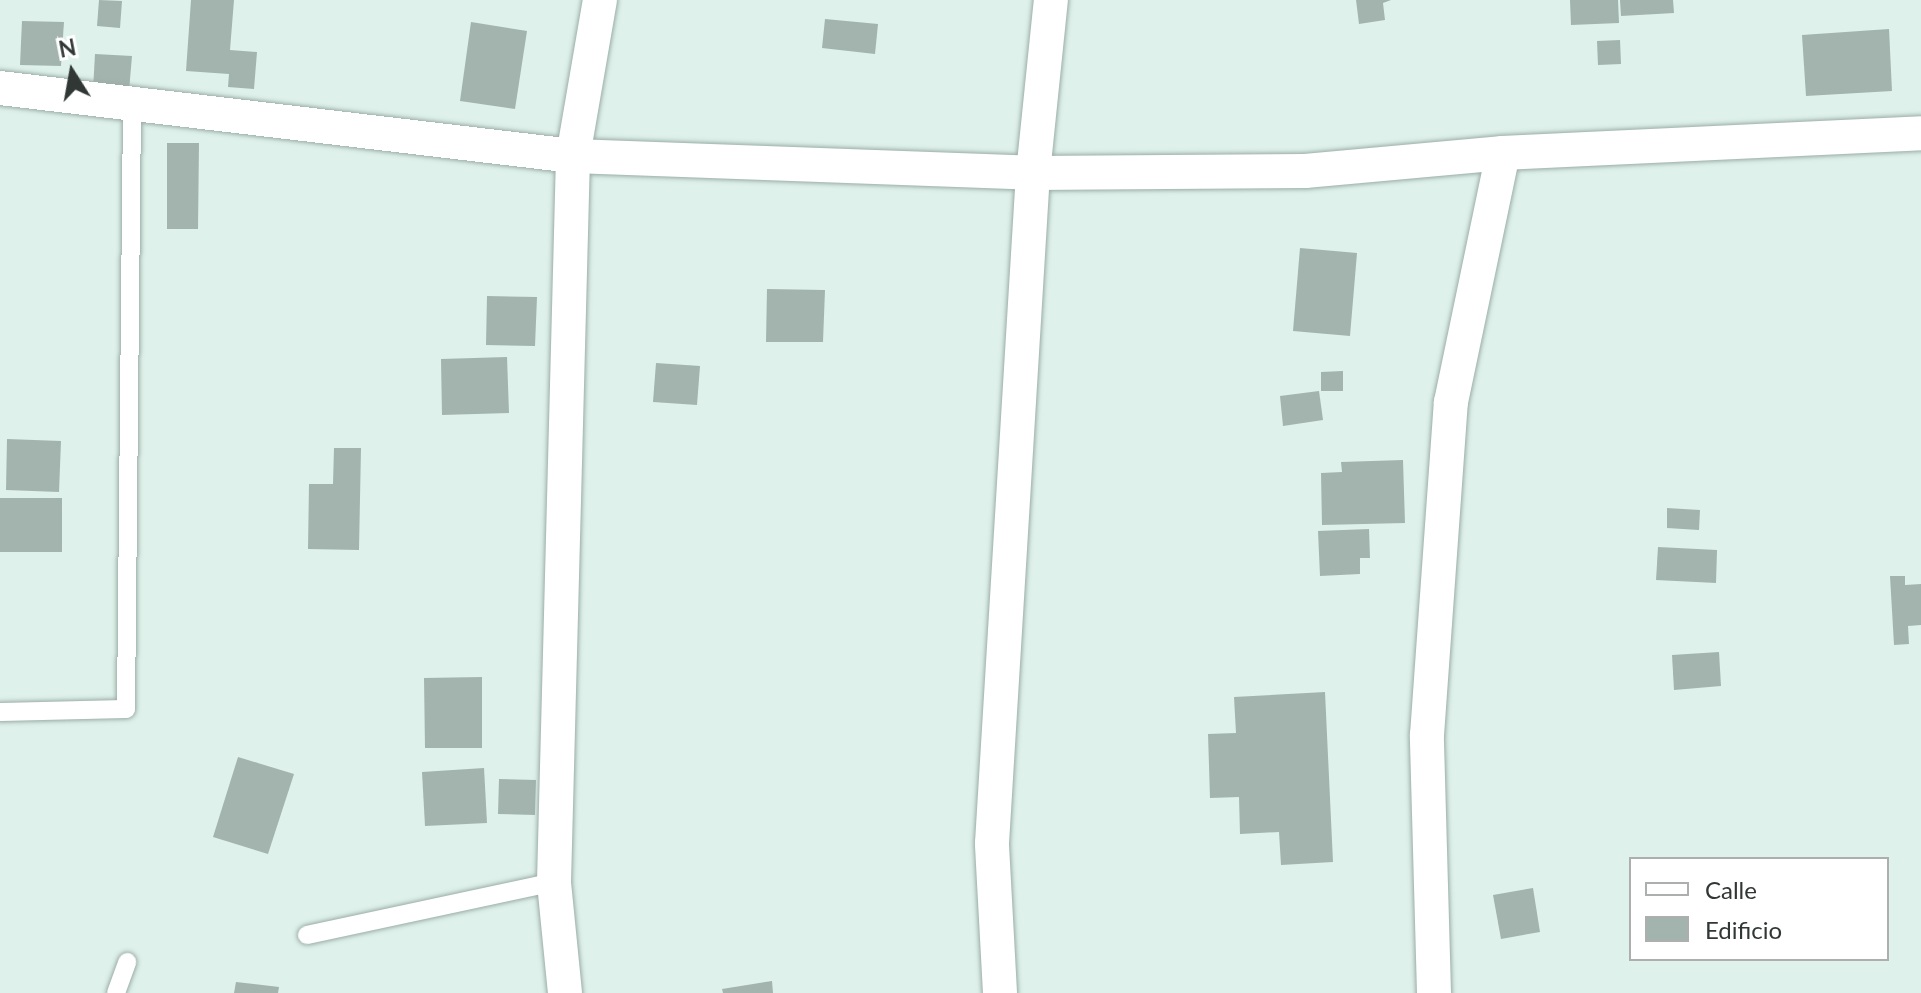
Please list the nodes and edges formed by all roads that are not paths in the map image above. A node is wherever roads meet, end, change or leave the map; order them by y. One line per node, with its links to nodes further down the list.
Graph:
1 (600, 0): 7 (street)
2 (1051, 0): 8 (street)
3 (0, 88): 4 (street)
4 (132, 102): 7 (street); 9 (lane)
5 (1921, 133): 6 (street)
6 (1503, 153): 8 (street); 16 (street)
7 (573, 156): 8 (street); 10 (street)
8 (1033, 173): 15 (street)
9 (0, 712)
10 (554, 882): 11 (lane); 14 (street)
11 (307, 935)
12 (127, 962): 13 (lane)
13 (116, 993)
14 (565, 993)
15 (1000, 993)
16 (1434, 993)

